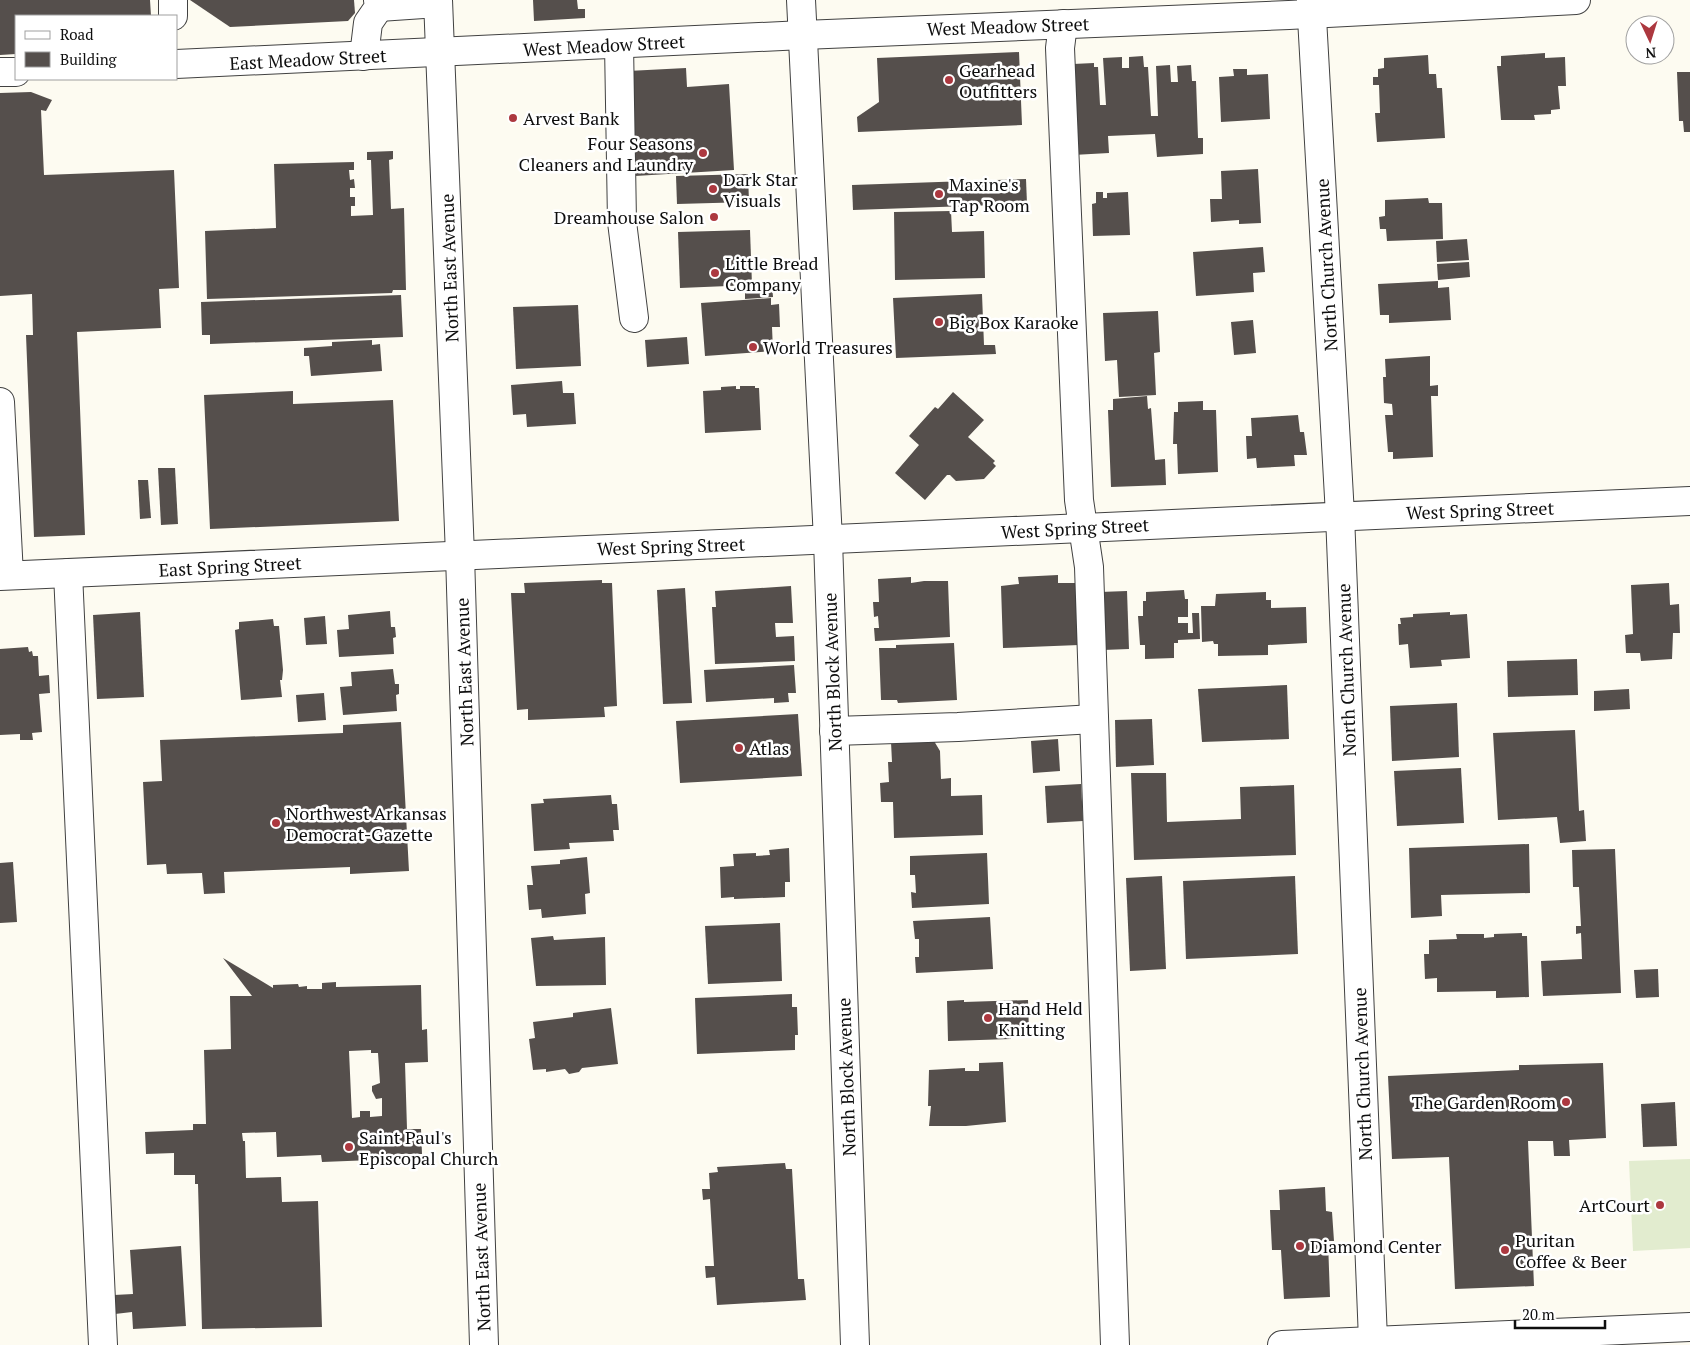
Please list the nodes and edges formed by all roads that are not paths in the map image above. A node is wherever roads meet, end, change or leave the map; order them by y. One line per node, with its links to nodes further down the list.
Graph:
1 (173, 0): 7 (street)
2 (801, 0): 9 (street, North Block Avenue)
3 (1576, 0): 6 (street, West Meadow Street)
4 (438, 1): 5 (street); 11 (street, North East Avenue)
5 (378, 3): 12 (street)
6 (1311, 7): 8 (street, West Meadow Street); 19 (street, North Church Avenue)
7 (173, 15)
8 (1063, 24): 9 (street, West Meadow Street); 20 (street)
9 (802, 35): 10 (street, West Meadow Street); 21 (street, North Block Avenue)
10 (619, 44): 11 (street, West Meadow Street); 16 (street)
11 (440, 53): 12 (street, East Meadow Street); 22 (street, North East Avenue)
12 (364, 56): 13 (street, East Meadow Street)
13 (178, 64)
14 (0, 72): 15 (street)
15 (15, 72)
16 (634, 318)
17 (0, 402): 24 (street)
18 (1690, 501): 19 (street, West Spring Street)
19 (1340, 515): 20 (street, West Spring Street); 29 (street, North Church Avenue)
20 (1083, 527): 21 (street, West Spring Street); 25 (street)
21 (828, 540): 22 (street, West Spring Street); 26 (street, North Block Avenue)
22 (460, 555): 23 (street, East Spring Street); 31 (street, North East Avenue)
23 (68, 573): 24 (street, East Spring Street); 30 (street)
24 (4, 576)
25 (1094, 719): 26 (street); 33 (street)
26 (834, 730): 32 (street, North Block Avenue)
27 (1690, 1328): 28 (street)
28 (1604, 1338): 29 (street)
29 (1373, 1340): 34 (street)
30 (103, 1345)
31 (484, 1345)
32 (855, 1345)
33 (1114, 1345)
34 (1282, 1345)

